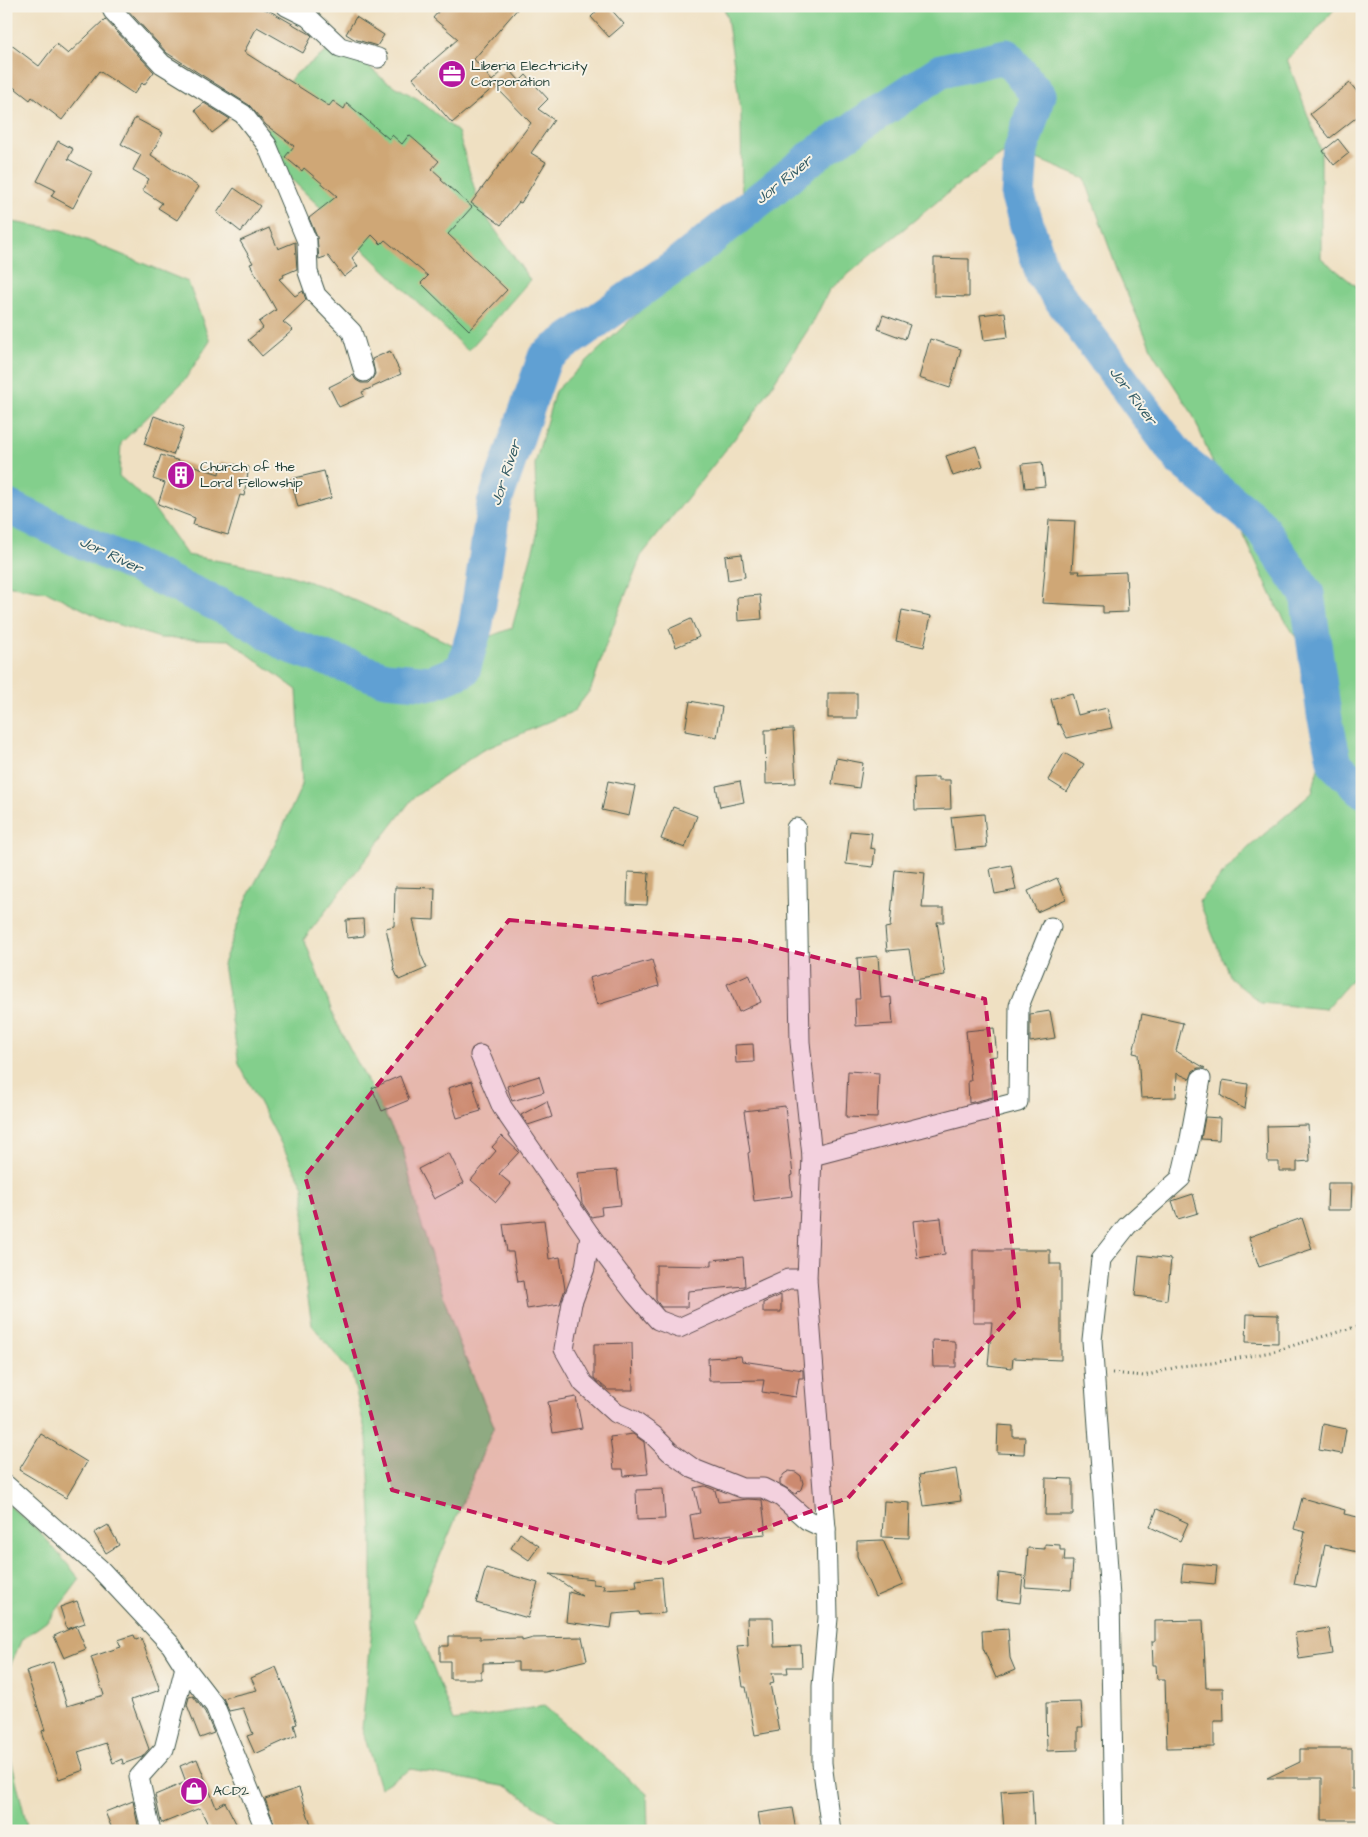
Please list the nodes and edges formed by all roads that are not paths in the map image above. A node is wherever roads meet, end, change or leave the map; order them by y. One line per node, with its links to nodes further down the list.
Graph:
1 (111, 6): 4 (street)
2 (286, 6): 3 (street)
3 (378, 58)
4 (364, 372)
5 (796, 828): 9 (street)
6 (1051, 927): 9 (street)
7 (480, 1054): 10 (street)
8 (1201, 1079): 18 (street)
9 (812, 1156): 11 (street)
10 (590, 1235): 11 (street); 13 (street)
11 (807, 1279): 13 (street)
12 (6, 1486): 14 (street)
13 (826, 1529): 17 (street)
14 (185, 1667): 15 (street); 16 (street)
15 (151, 1831)
16 (266, 1831)
17 (831, 1831)
18 (1114, 1831)

